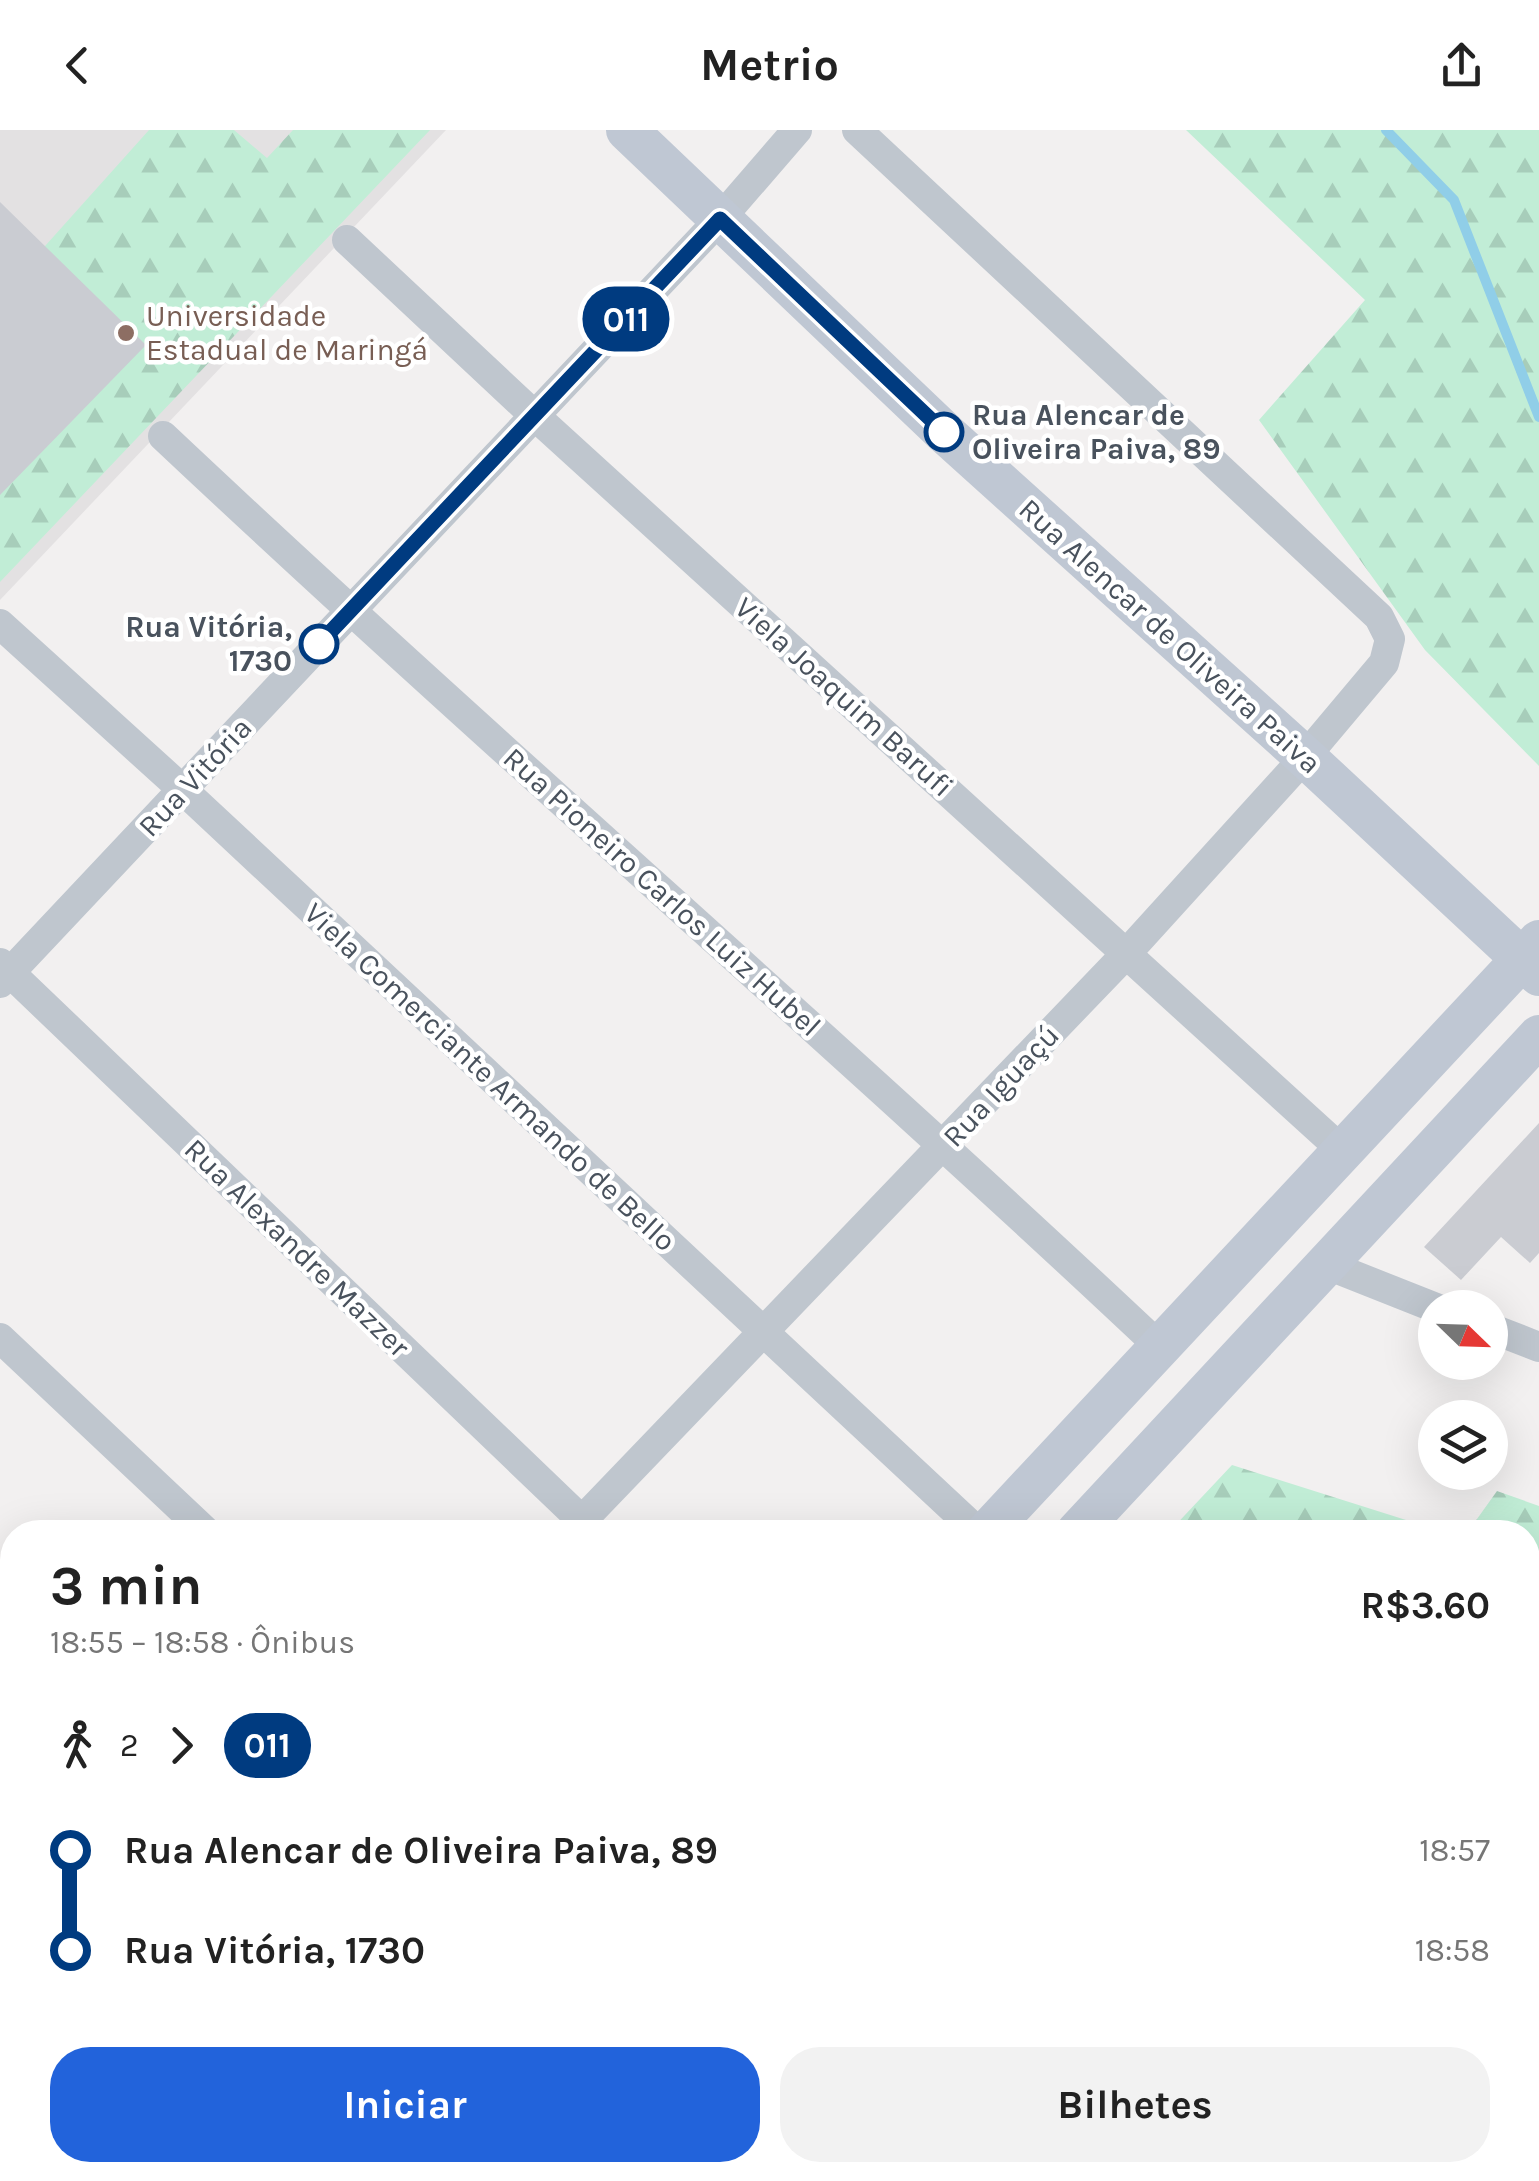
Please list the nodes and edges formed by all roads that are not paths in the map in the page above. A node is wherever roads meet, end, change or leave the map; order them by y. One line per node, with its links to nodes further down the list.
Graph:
1 (627, 130): 4 (main road, Rua Alencar de Oliveira Paiva)
2 (798, 130): 4 (street, Rua Vitória)
3 (858, 130): 10 (street, Rua Iguaçú)
4 (720, 219): 6 (street, Rua Vitória); 10 (main road, Rua Alencar de Oliveira Paiva)
5 (347, 240): 6 (street, Viela Joaquim Barufi)
6 (535, 416): 8 (street, Rua Vitória); 12 (street, Viela Joaquim Barufi)
7 (163, 436): 8 (street, Rua Pioneiro Carlos Luiz Hubel)
8 (350, 612): 11 (street, Rua Vitória); 16 (street, Rua Pioneiro Carlos Luiz Hubel)
9 (0, 624): 11 (street, Viela Comerciante Armando de Bello)
10 (1305, 757): 12 (street, Rua Iguaçú); 13 (main road, Rua Alencar de Oliveira Paiva)
11 (183, 790): 14 (street, Rua Vitória); 20 (street, Viela Comerciante Armando de Bello)
12 (1126, 954): 16 (street, Rua Iguaçú); 17 (street, Viela Joaquim Barufi)
13 (1533, 958): 17 (main road)
14 (4, 973): 26 (street, Rua Alexandre Mazzer)
15 (1539, 1036): 18 (main road)
16 (945, 1145): 20 (street, Rua Iguaçú); 24 (street, Rua Pioneiro Carlos Luiz Hubel)
17 (1344, 1152): 24 (main road)
18 (1325, 1264): 19 (street); 30 (main road)
19 (1418, 1301)
20 (764, 1334): 27 (street, Rua Iguaçú); 28 (street, Viela Comerciante Armando de Bello)
21 (1508, 1335): 23 (street)
22 (0, 1338): 25 (street)
23 (1539, 1347)
24 (1161, 1348): 29 (main road)
25 (193, 1520)
26 (573, 1520)
27 (590, 1520)
28 (965, 1520)
29 (998, 1520)
30 (1089, 1520)

